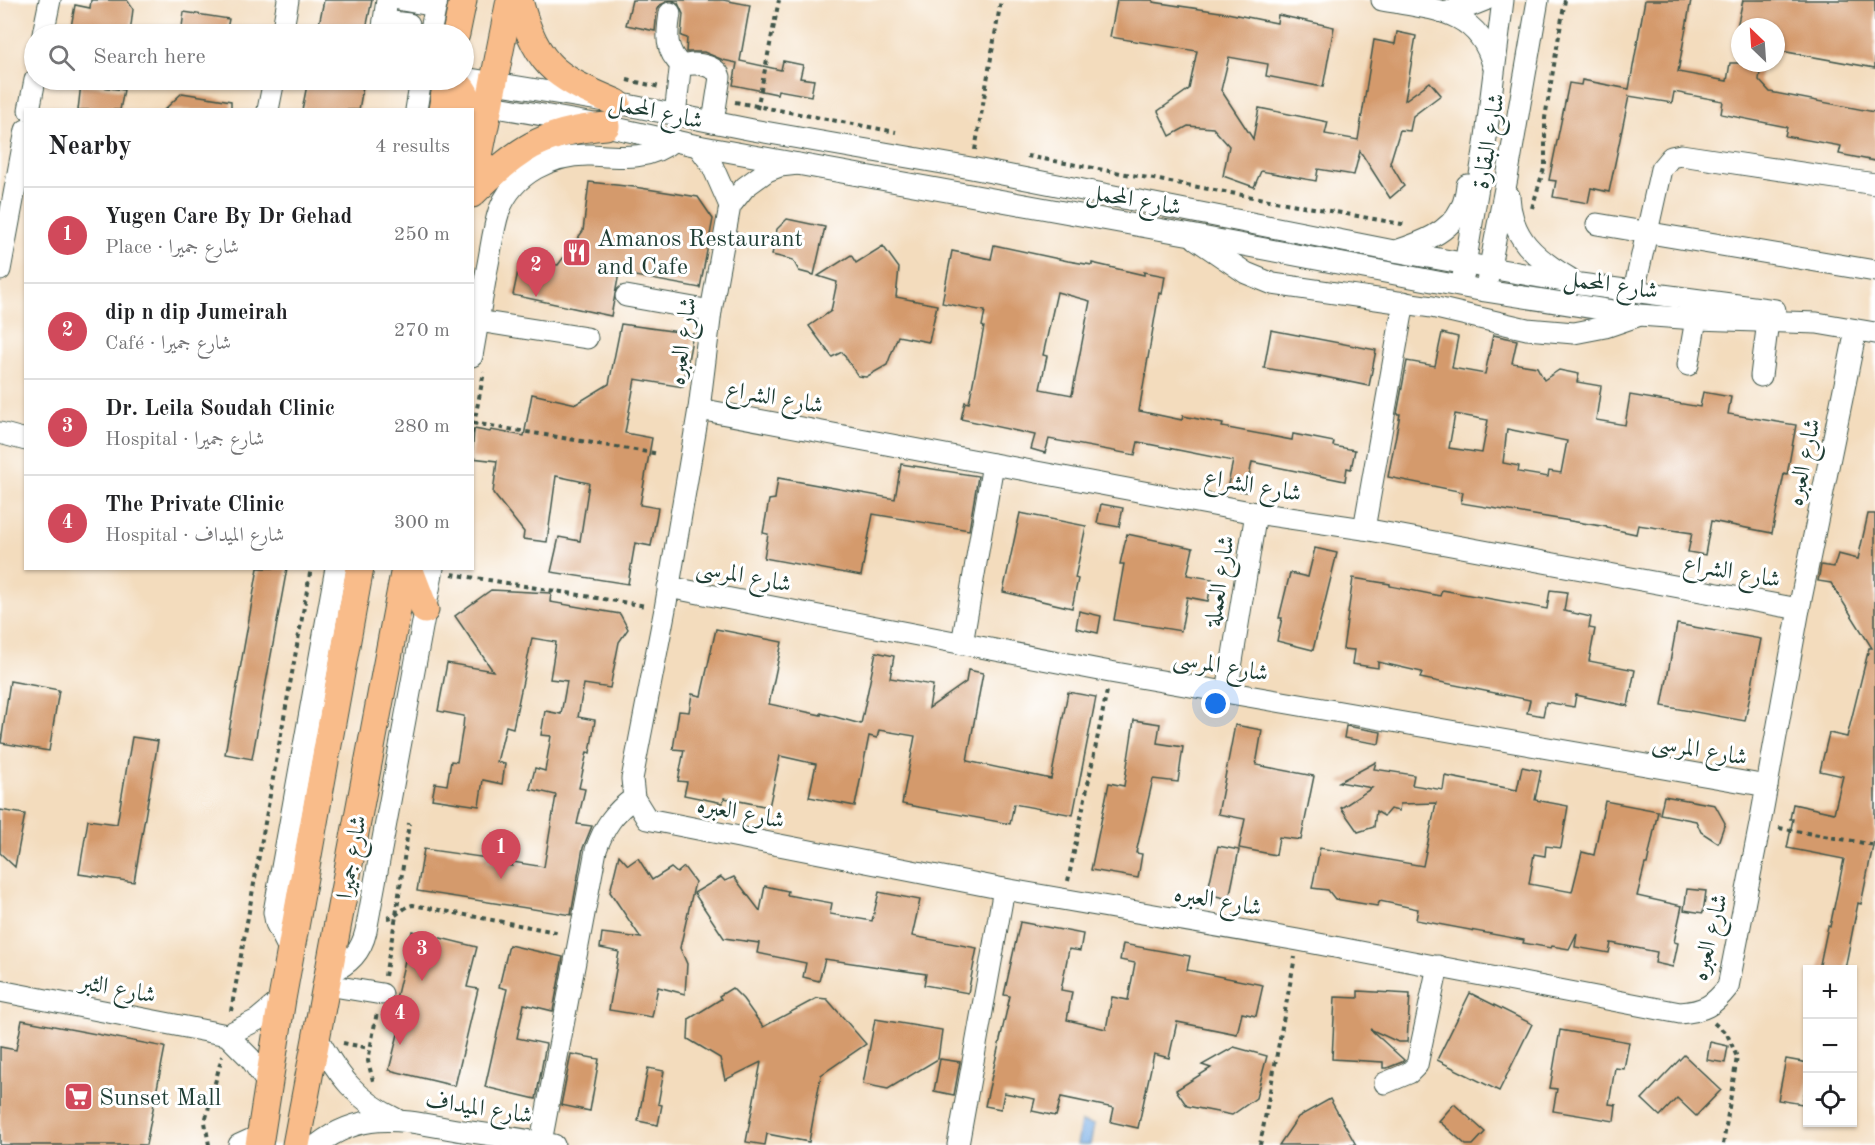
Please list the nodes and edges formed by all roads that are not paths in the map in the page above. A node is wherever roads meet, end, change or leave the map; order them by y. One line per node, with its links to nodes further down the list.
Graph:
1 (50, 0): 16 (street)
2 (288, 0): 17 (street)
3 (402, 0): 12 (street)
4 (463, 0): 20 (main road)
5 (490, 0): 21 (main road)
6 (510, 0): 24 (main road)
7 (519, 0): 29 (main road)
8 (1382, 0): 13 (street)
9 (1485, 0): 13 (street)
10 (1503, 0): 23 (street, شارع البقارة)
11 (1538, 0): 41 (street, شارع البقارة)
12 (437, 3): 19 (street)
13 (1443, 12): 23 (street)
14 (670, 13): 22 (street)
15 (384, 18): 18 (street)
16 (45, 24)
17 (284, 24)
18 (409, 24)
19 (432, 24)
20 (458, 24)
21 (474, 59)
22 (682, 66): 34 (street); 35 (street)
23 (1494, 70): 38 (street, شارع البقارة)
24 (474, 74)
25 (33, 90): 30 (street)
26 (272, 90): 31 (street)
27 (419, 90): 32 (street)
28 (465, 92): 29 (street, شارع المحمل); 33 (main road)
29 (615, 103): 34 (street, شارع المحمل); 36 (street, شارع المحمل); 43 (main road)
30 (29, 108)
31 (268, 108)
32 (416, 108)
33 (466, 108)
34 (675, 115): 35 (street, شارع المحمل)
35 (712, 122): 48 (street, شارع المحمل)
36 (674, 140): 39 (street, شارع المحمل); 62 (street)
37 (24, 141): 51 (street)
38 (1485, 145): 48 (street); 49 (street, شارع البقارة)
39 (698, 146): 40 (street, شارع المحمل); 44 (street)
40 (798, 164): 44 (street); 47 (street, شارع المحمل)
41 (1508, 178): 50 (street, شارع البقارة); 53 (street)
42 (1875, 184): 46 (street)
43 (474, 191)
44 (730, 206): 59 (street, شارع العبره)
45 (1597, 224): 46 (street)
46 (1647, 232): 52 (street); 56 (street)
47 (1191, 235): 54 (street, شارع المحمل); 58 (street)
48 (1394, 251): 49 (street, شارع المحمل)
49 (1465, 264): 50 (street, شارع المحمل); 54 (street, شارع البقارة)
50 (1490, 268): 53 (street, شارع المحمل); 55 (street, شارع البقارة)
51 (0, 270)
52 (1875, 271)
53 (1580, 284): 56 (street, شارع المحمل)
54 (1461, 287): 55 (street, شارع المحمل)
55 (1485, 291): 60 (street, شارع المحمل)
56 (1634, 291): 64 (street, شارع المحمل)
57 (626, 296): 59 (street)
58 (1404, 302): 60 (street); 75 (street)
59 (711, 311): 70 (street, شارع العبره)
60 (1639, 315): 61 (street, شارع المحمل)
61 (1696, 319): 63 (street, شارع المحمل); 68 (street)
62 (478, 321): 66 (street); 67 (street)
63 (1768, 321): 64 (street, شارع المحمل); 69 (street)
64 (1817, 323): 65 (street, شارع المحمل)
65 (1866, 331): 82 (street, شارع العبره)
66 (587, 338)
67 (474, 344)
68 (1688, 365)
69 (1761, 376)
70 (699, 409): 73 (street, شارع الشراع); 81 (street, شارع العبره)
71 (0, 433): 72 (street)
72 (24, 439)
73 (993, 464): 74 (street, شارع الشراع); 84 (street)
74 (1256, 513): 75 (street, شارع الشراع); 85 (street, شارع العملة)
75 (1364, 529): 82 (street, شارع الشراع)
76 (336, 570): 89 (street)
77 (360, 570): 89 (main road, شارع جميرا)
78 (407, 570): 91 (main road, شارع جميرا)
79 (408, 570): 83 (main road)
80 (440, 571): 83 (street)
81 (668, 587): 84 (street, شارع المرسى); 87 (street, شارع العبره)
82 (1798, 609): 86 (street, شارع العبره)
83 (425, 610): 91 (street)
84 (962, 644): 85 (street, شارع المرسى)
85 (1227, 692): 86 (street, شارع المرسى)
86 (1767, 786): 90 (street, شارع العبره)
87 (634, 798): 88 (street, شارع العبره); 102 (street)
88 (1005, 889): 90 (street, شارع العبره); 105 (street)
89 (291, 953): 94 (main road, شارع جميرا)
90 (1437, 966): 97 (street)
91 (328, 979): 93 (street); 96 (main road, شارع جميرا)
92 (0, 991): 95 (street, شارع الثبر)
93 (382, 994)
94 (282, 999): 95 (street); 98 (main road, شارع جميرا)
95 (227, 1035): 98 (street)
96 (317, 1037): 99 (street, شارع الميداف); 103 (main road, شارع جميرا)
97 (1385, 1083)
98 (268, 1084): 101 (main road, شارع جميرا)
99 (396, 1119): 100 (street, شارع الميداف); 104 (street, شارع الميداف)
100 (456, 1137): 102 (street, شارع الميداف)
101 (253, 1142)
102 (548, 1144)
103 (296, 1145)
104 (317, 1145)
105 (958, 1145)

